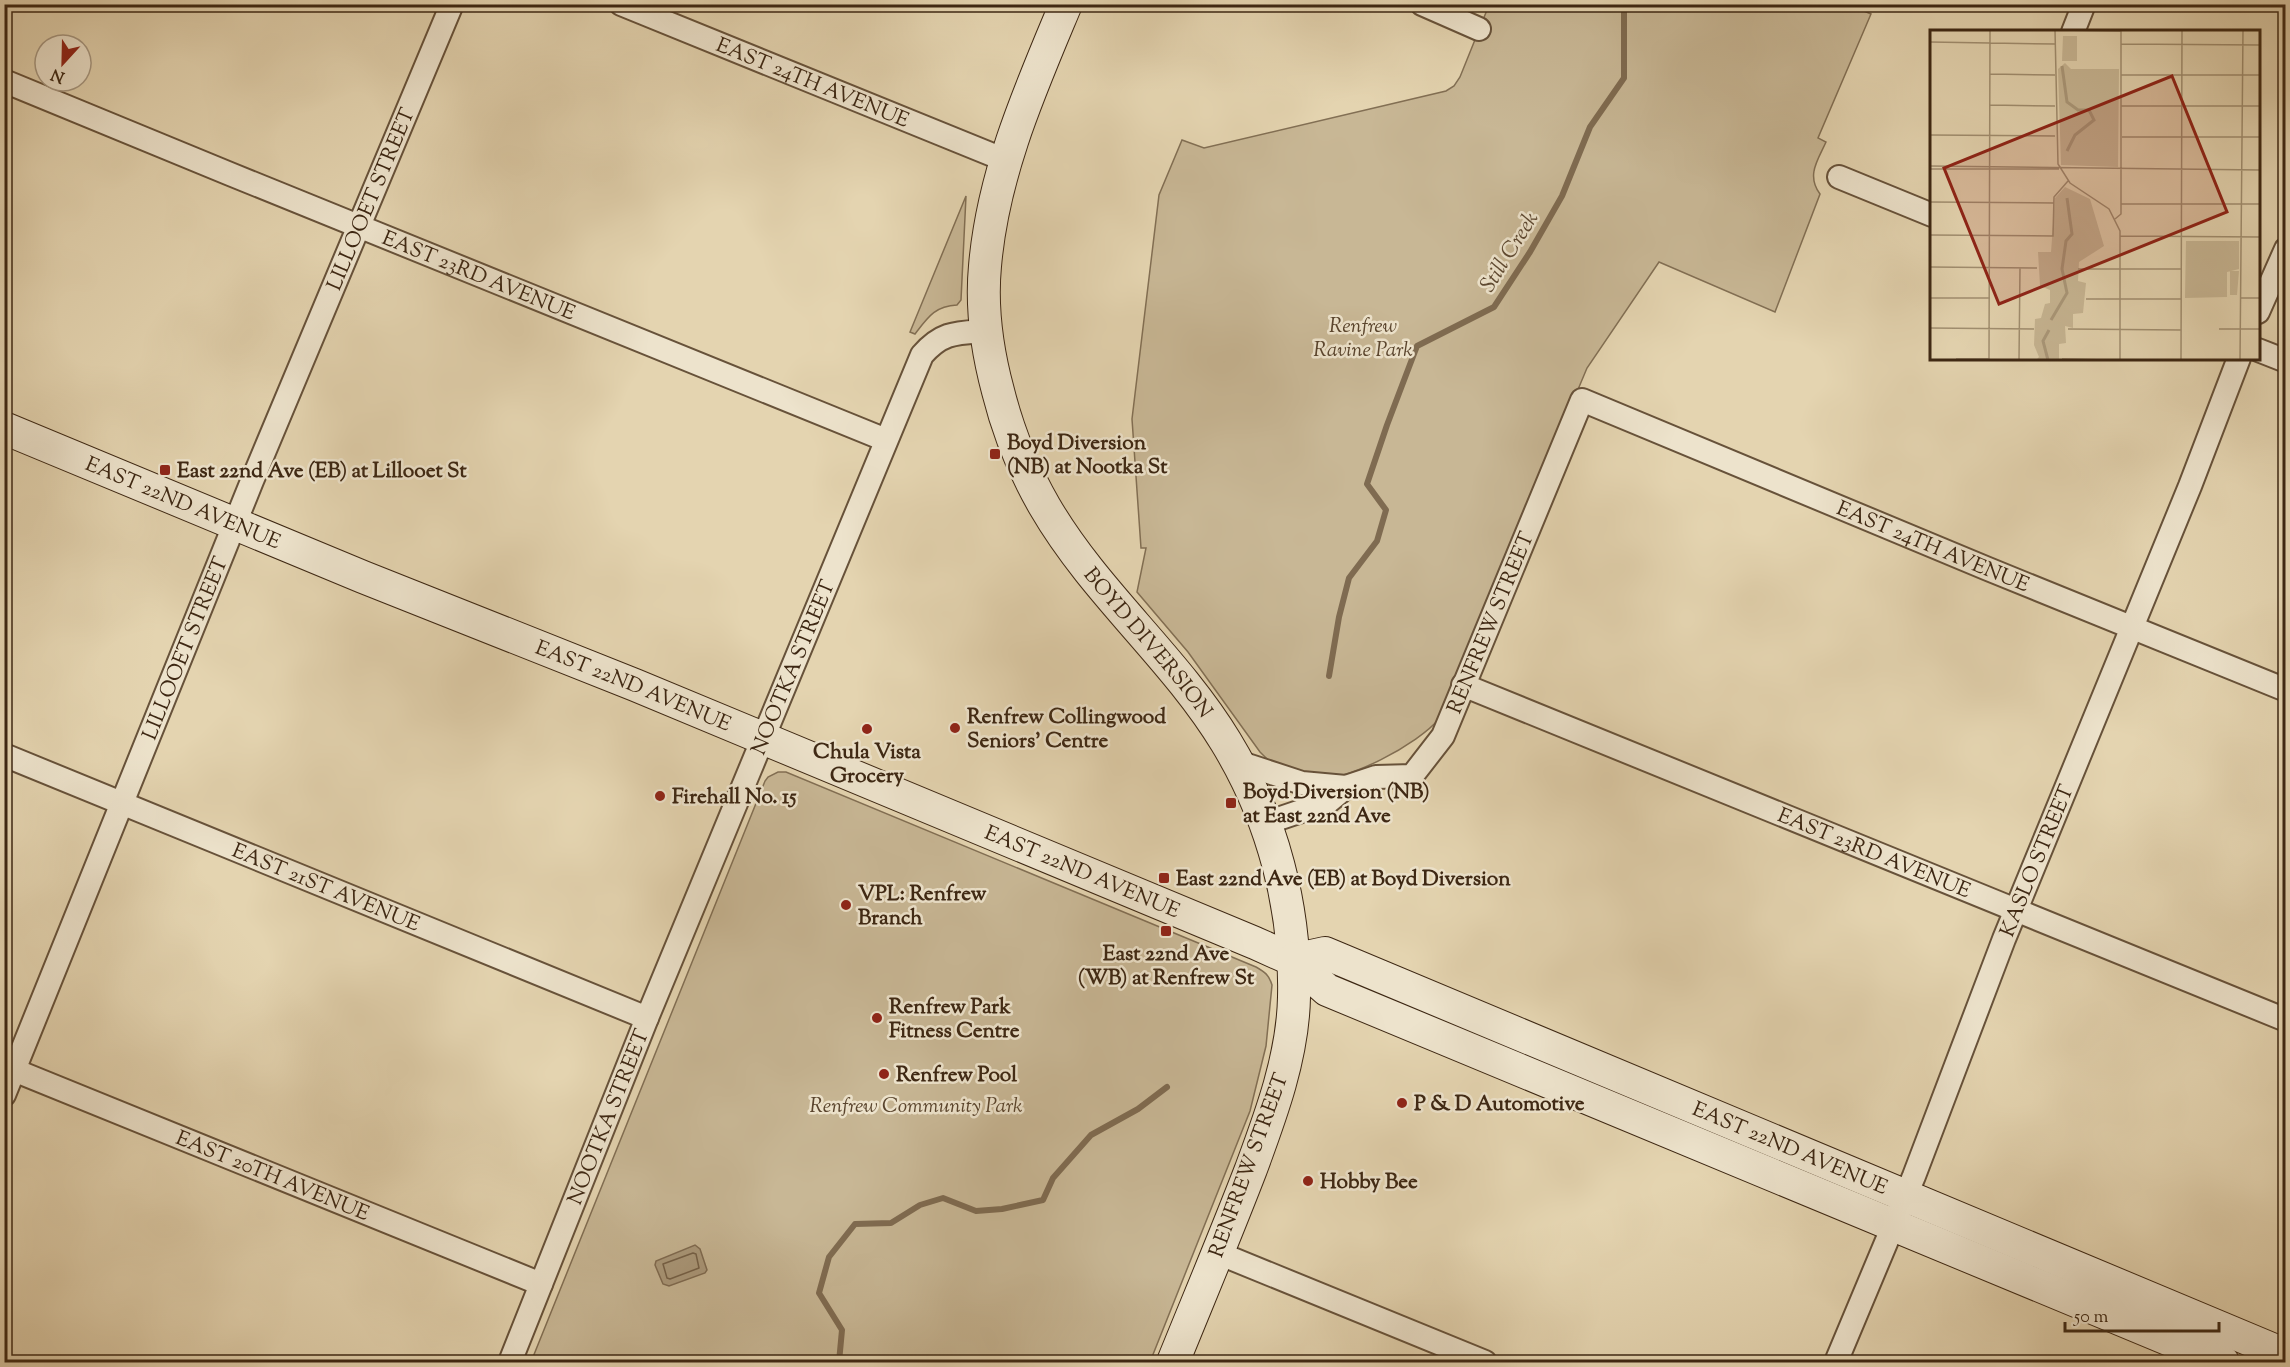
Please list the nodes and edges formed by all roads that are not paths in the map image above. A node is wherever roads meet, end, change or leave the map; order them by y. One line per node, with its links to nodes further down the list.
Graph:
1 (452, 4): 12 (street, LILLOOET STREET)
2 (621, 4): 9 (street, EAST 24TH AVENUE)
3 (1066, 4): 9 (street)
4 (1422, 4): 6 (street)
5 (2084, 4): 7 (street)
6 (1479, 29)
7 (2074, 30)
8 (4, 81): 12 (street, EAST 23RD AVENUE)
9 (1005, 159): 15 (street)
10 (1839, 177): 11 (street)
11 (1930, 214)
12 (358, 226): 21 (street, EAST 23RD AVENUE); 22 (street, LILLOOET STREET)
13 (2286, 249): 14 (street)
14 (2260, 310)
15 (985, 331): 21 (street, NOOTKA STREET); 28 (street, BOYD DIVERSION)
16 (2260, 350): 18 (street)
17 (2239, 360): 23 (street, KASLO STREET)
18 (2286, 361)
19 (1582, 400): 23 (street, EAST 24TH AVENUE); 24 (street, RENFREW STREET)
20 (4, 428): 22 (street, EAST 22ND AVENUE)
21 (886, 440): 26 (street, NOOTKA STREET)
22 (236, 524): 26 (street, EAST 22ND AVENUE); 30 (street, LILLOOET STREET)
23 (2132, 627): 25 (street, EAST 24TH AVENUE); 32 (street, KASLO STREET)
24 (1463, 685): 29 (street, RENFREW STREET); 32 (street, EAST 23RD AVENUE)
25 (2286, 690)
26 (763, 739): 33 (street, EAST 22ND AVENUE); 34 (street, NOOTKA STREET)
27 (4, 755): 30 (street, EAST 21ST AVENUE)
28 (1238, 762): 29 (street, RENFREW STREET); 31 (street, BOYD DIVERSION)
29 (1346, 787): 31 (street, RENFREW STREET)
30 (123, 802): 34 (street, EAST 21ST AVENUE); 36 (street, LILLOOET STREET)
31 (1266, 823): 33 (street, BOYD DIVERSION)
32 (2016, 909): 35 (street, EAST 23RD AVENUE); 38 (street, KASLO STREET)
33 (1293, 960): 38 (street, EAST 22ND AVENUE); 39 (street, EAST 22ND AVENUE); 40 (street, RENFREW STREET)
34 (647, 1018): 41 (street, NOOTKA STREET)
35 (2286, 1020)
36 (10, 1068): 37 (street, LILLOOET STREET); 41 (street, EAST 20TH AVENUE)
37 (4, 1095)
38 (1906, 1195): 39 (street, KASLO STREET); 42 (street, EAST 22ND AVENUE)
39 (1894, 1226): 46 (street, KASLO STREET); 47 (street, EAST 22ND AVENUE)
40 (1218, 1253): 44 (street, RENFREW STREET); 45 (street)
41 (541, 1284): 43 (street, NOOTKA STREET)
42 (2286, 1355)
43 (510, 1362)
44 (1173, 1362)
45 (1485, 1362)
46 (1836, 1362)
47 (2223, 1362)

